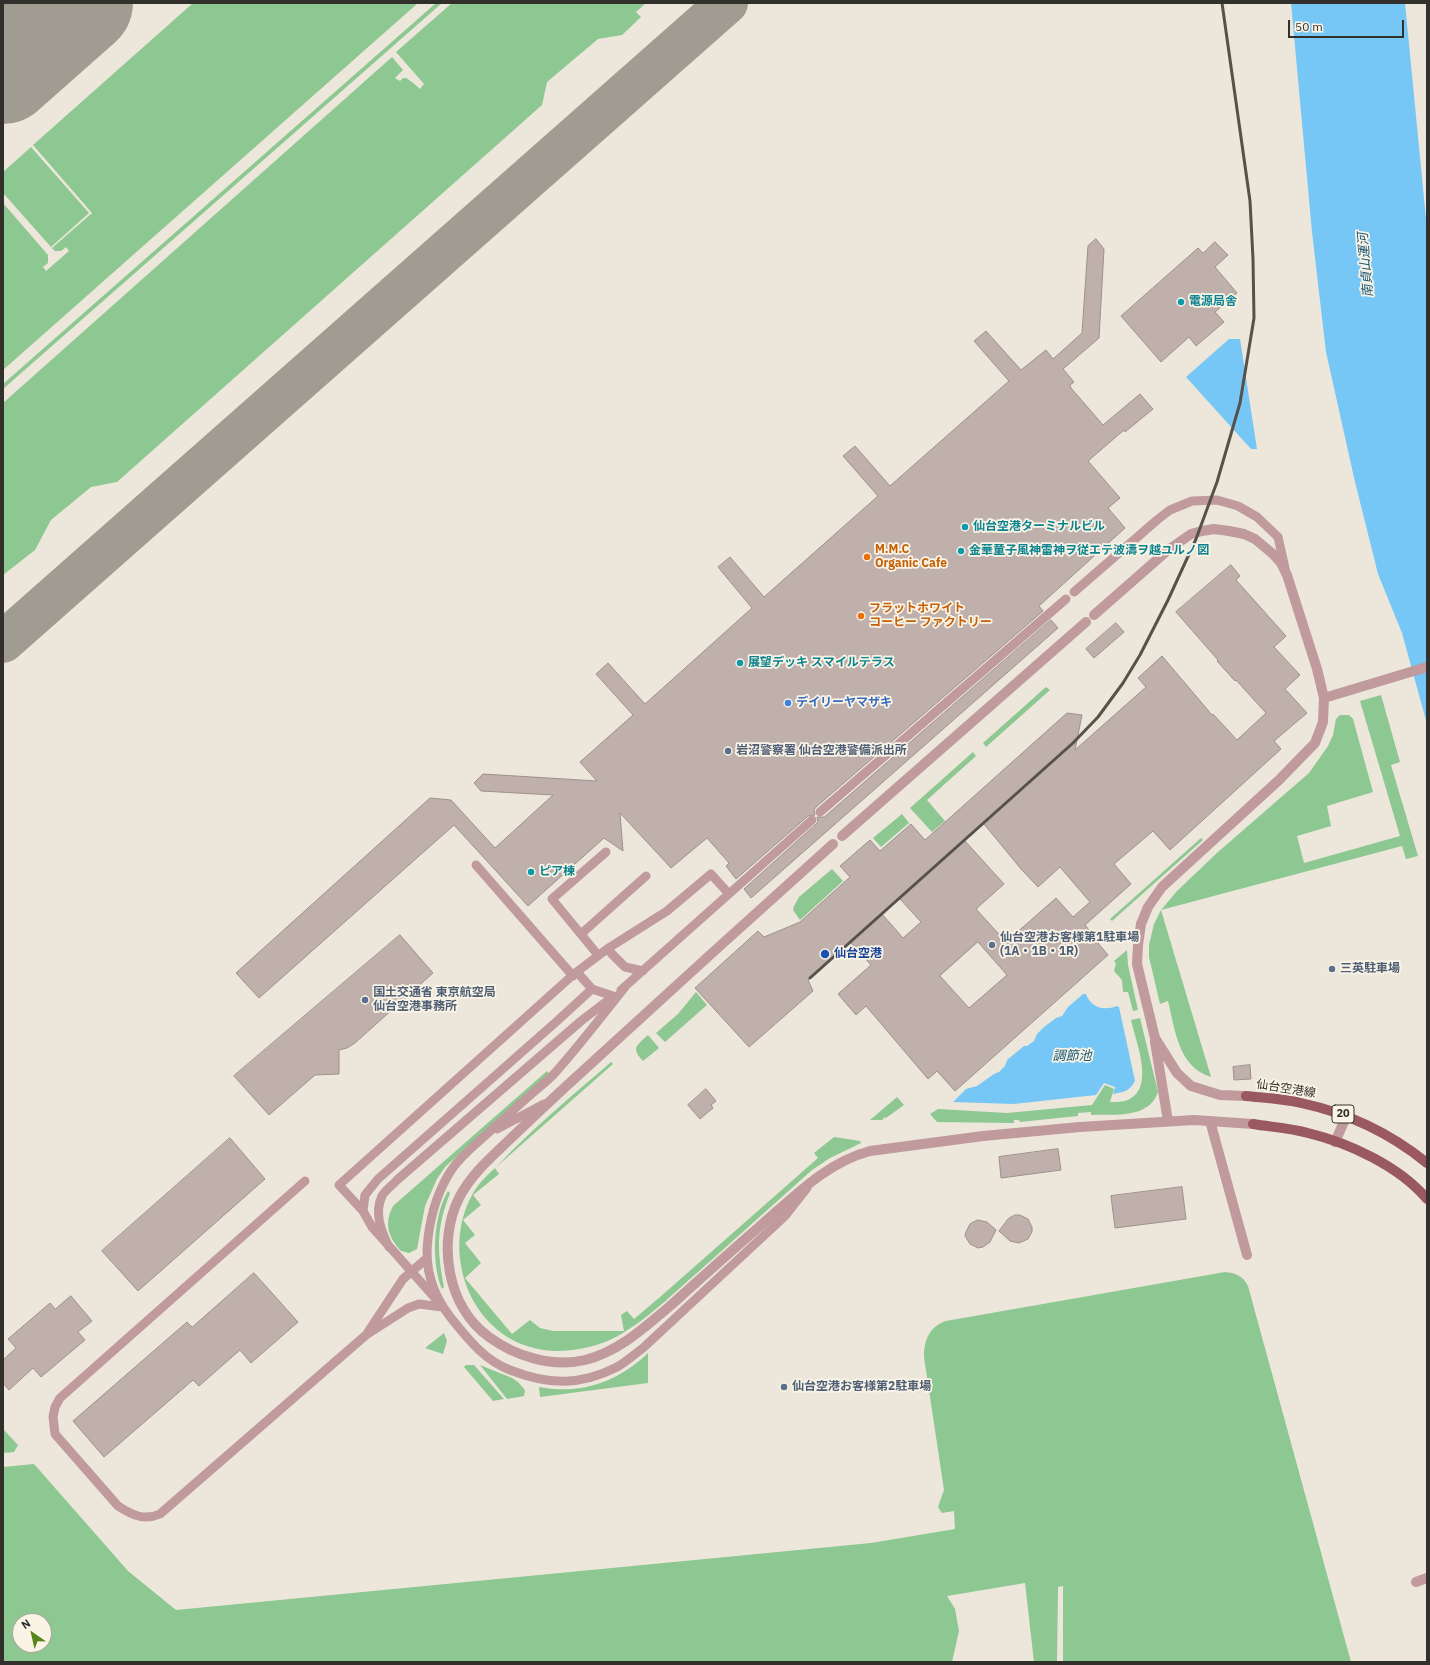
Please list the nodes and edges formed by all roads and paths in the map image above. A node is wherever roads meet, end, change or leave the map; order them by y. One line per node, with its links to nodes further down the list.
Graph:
1 (1287, 575): 2 (lane); 5 (street); 8 (street)
2 (1074, 592)
3 (1066, 599): 6 (lane)
4 (1427, 666): 5 (street)
5 (1324, 698): 22 (street)
6 (820, 812)
7 (812, 820): 13 (lane)
8 (842, 836)
9 (833, 844): 24 (street)
10 (606, 852): 14 (lane)
11 (476, 865): 18 (lane)
12 (646, 876): 14 (lane)
13 (729, 894): 15 (lane); 17 (lane)
14 (581, 934): 16 (lane)
15 (607, 949): 16 (lane); 17 (lane)
16 (598, 955): 18 (lane)
17 (643, 971): 19 (lane)
18 (575, 974): 20 (lane); 35 (lane)
19 (625, 987): 21 (lane); 29 (lane)
20 (592, 989): 21 (lane); 35 (lane)
21 (613, 996): 36 (lane)
22 (1155, 1038): 23 (street); 26 (street)
23 (1246, 1096): 25 (main road, 仙台空港線 / 20)
24 (550, 1101): 29 (lane); 32 (street)
25 (1347, 1116): 30 (street); 31 (main road, 仙台空港線 / 20)
26 (1168, 1121): 27 (street); 32 (street)
27 (1210, 1121): 28 (street); 37 (street)
28 (1253, 1124): 30 (main road, 20)
29 (484, 1137): 38 (lane)
30 (1335, 1142): 34 (main road, 20)
31 (1427, 1163)
32 (815, 1178): 40 (lane)
33 (305, 1181): 41 (lane)
34 (1426, 1197)
35 (363, 1212): 36 (lane)
36 (389, 1247): 39 (lane)
37 (1247, 1255)
38 (426, 1259): 39 (lane); 40 (lane)
39 (411, 1271): 40 (lane); 41 (lane)
40 (442, 1306): 41 (lane)
41 (366, 1335)
42 (1427, 1578): 43 (street)
43 (1416, 1582)

